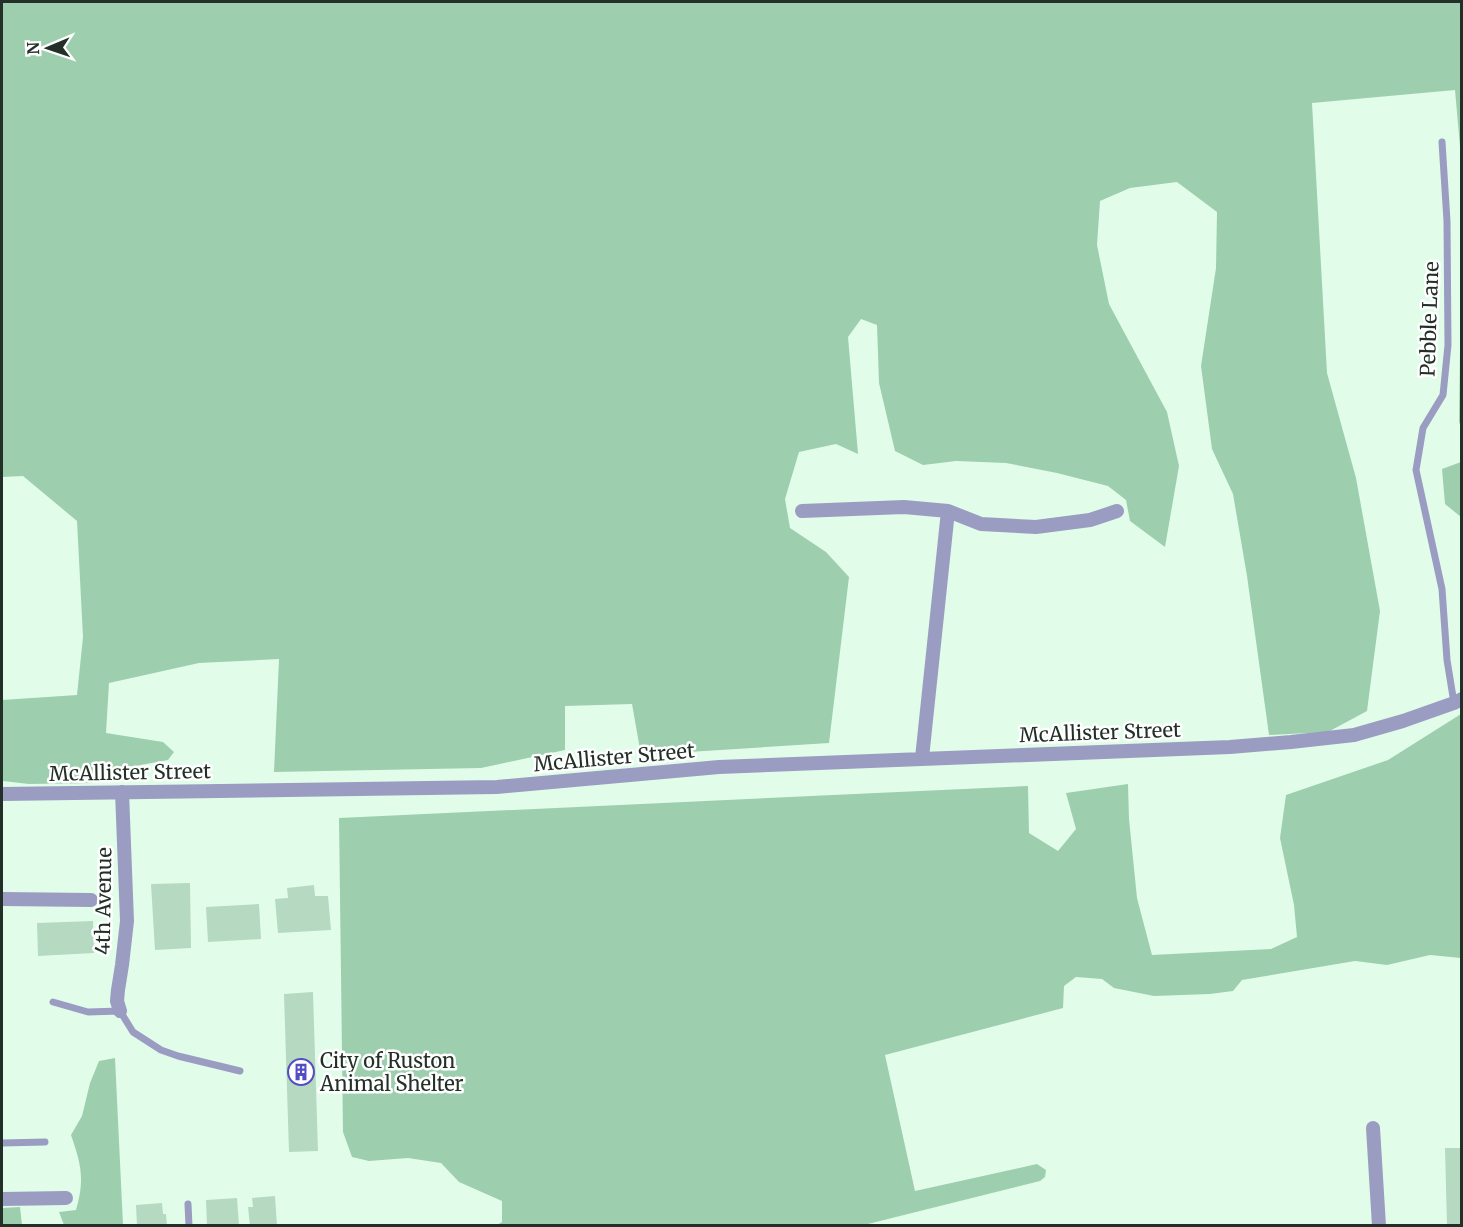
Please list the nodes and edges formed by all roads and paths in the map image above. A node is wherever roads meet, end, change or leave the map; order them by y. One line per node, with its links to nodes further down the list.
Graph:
1 (1442, 142): 5 (lane, Pebble Lane)
2 (802, 511): 3 (street)
3 (948, 511): 4 (street); 6 (street)
4 (1117, 511)
5 (1458, 701): 6 (street, McAllister Street)
6 (922, 758): 7 (street, McAllister Street)
7 (122, 792): 8 (street, McAllister Street); 12 (street, 4th Avenue)
8 (2, 794)
9 (2, 900): 10 (street)
10 (91, 900)
11 (53, 1002): 12 (lane)
12 (120, 1011): 13 (lane)
13 (240, 1071)
14 (1372, 1128): 21 (street)
15 (45, 1142): 16 (lane)
16 (2, 1143)
17 (66, 1198): 18 (street)
18 (2, 1199)
19 (188, 1204): 20 (lane)
20 (189, 1226)
21 (1379, 1226)

